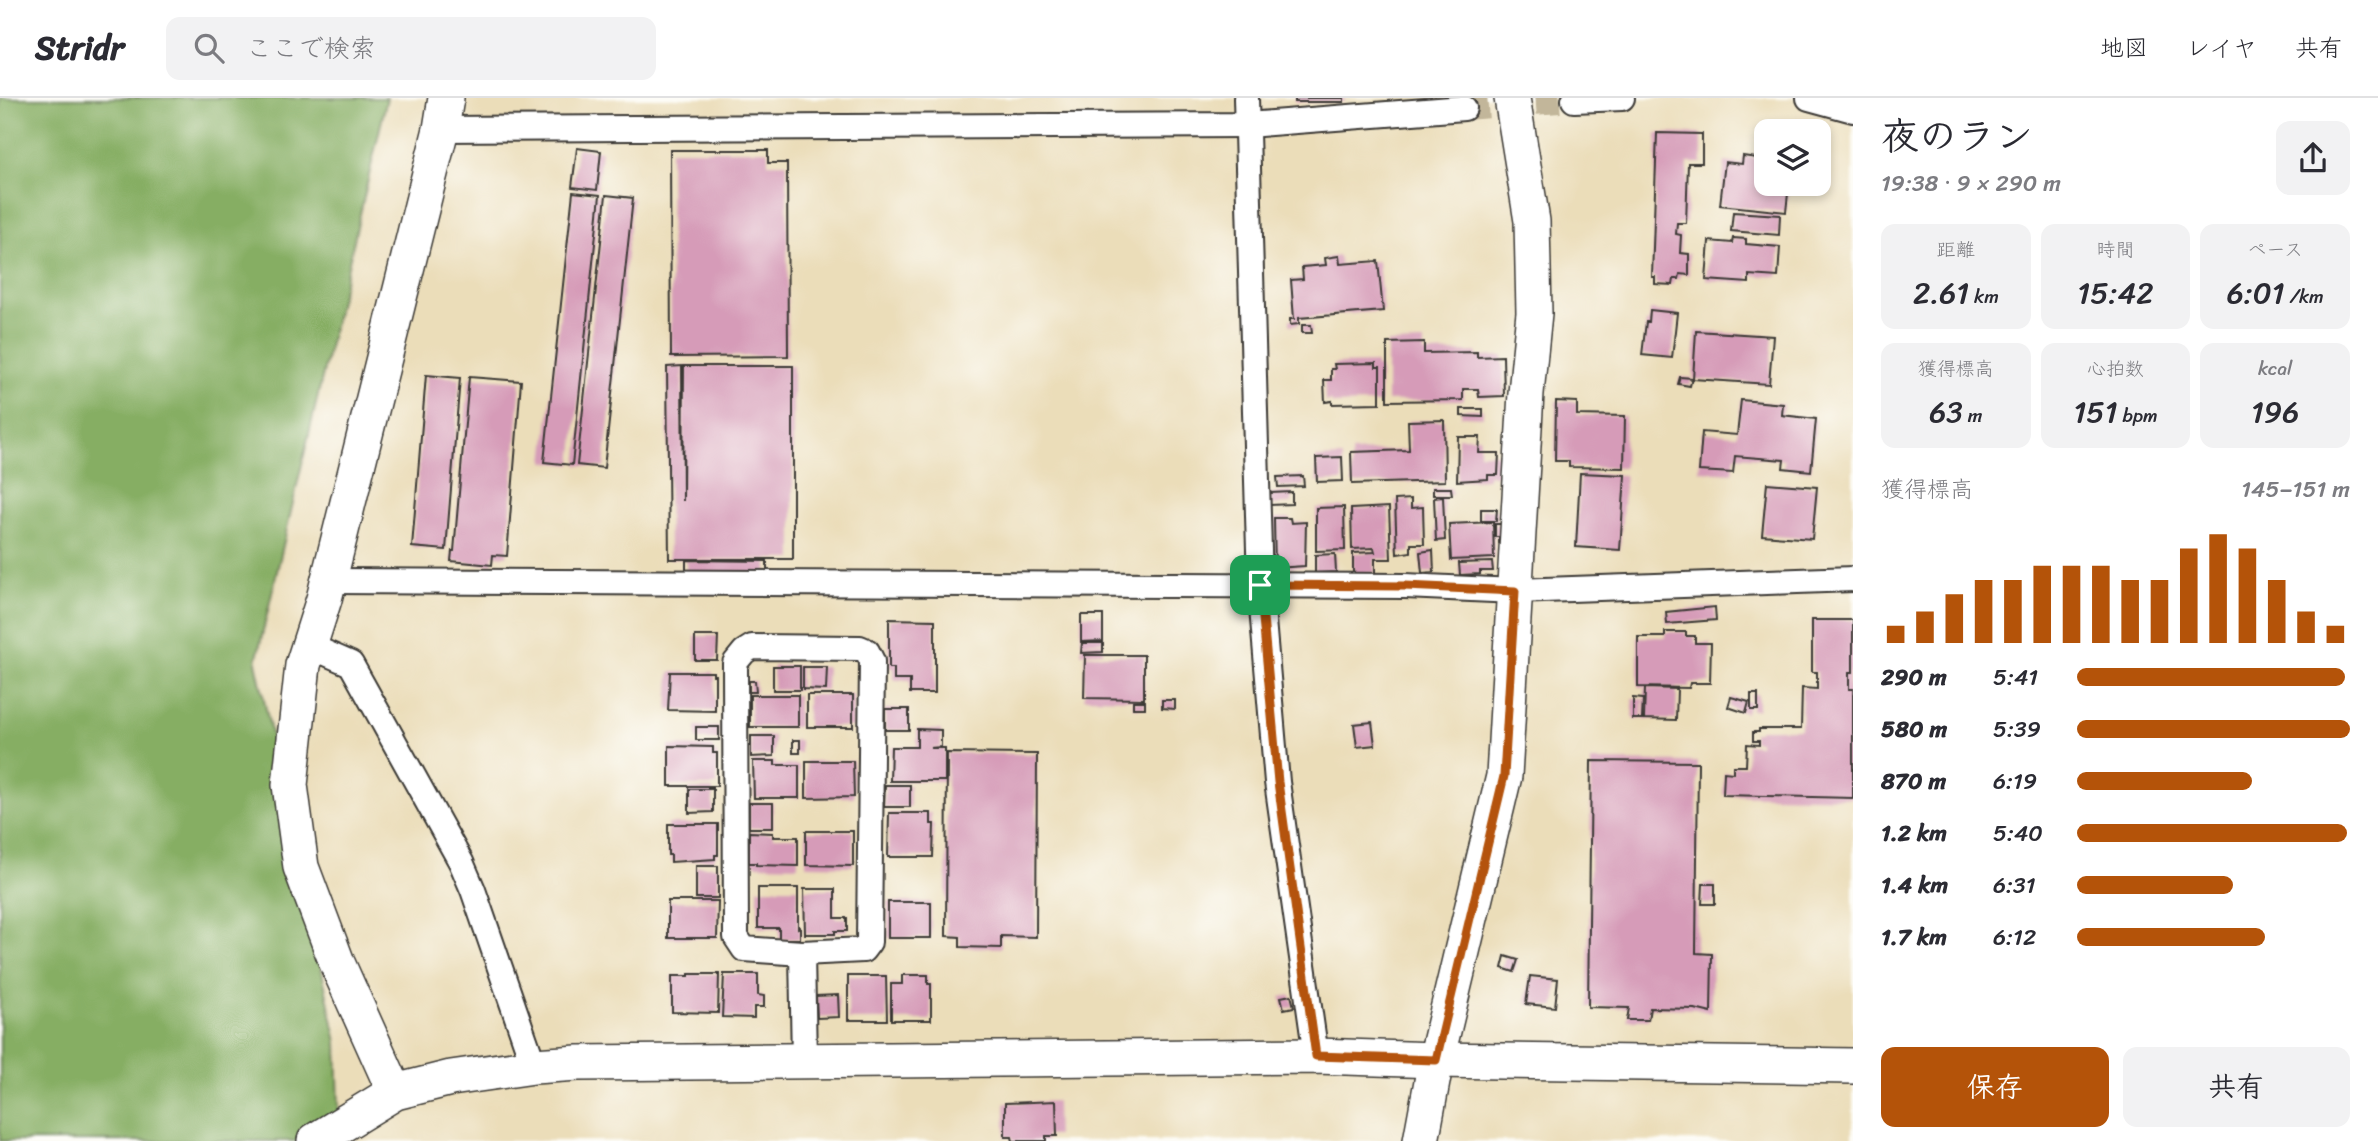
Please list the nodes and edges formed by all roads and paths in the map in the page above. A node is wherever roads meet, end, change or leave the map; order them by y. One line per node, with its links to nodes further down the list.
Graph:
1 (1246, 98): 9 (street)
2 (1512, 98): 13 (street)
3 (1622, 98): 5 (street)
4 (1809, 98): 7 (street)
5 (1574, 100)
6 (1464, 108): 9 (street)
7 (1853, 110)
8 (444, 113): 9 (street); 11 (street)
9 (1247, 125): 12 (street)
10 (1853, 579): 13 (street)
11 (328, 581): 12 (street); 14 (street)
12 (1260, 585): 13 (street); 16 (street)
13 (1515, 591): 17 (street)
14 (310, 646): 19 (street); 21 (street)
15 (802, 953): 15 (street); 18 (street)
16 (1316, 1056): 17 (street); 18 (street)
17 (1436, 1060): 20 (street); 23 (street)
18 (804, 1061): 19 (street)
19 (534, 1066): 21 (street)
20 (1853, 1066)
21 (395, 1092): 22 (street)
22 (315, 1141)
23 (1421, 1141)

